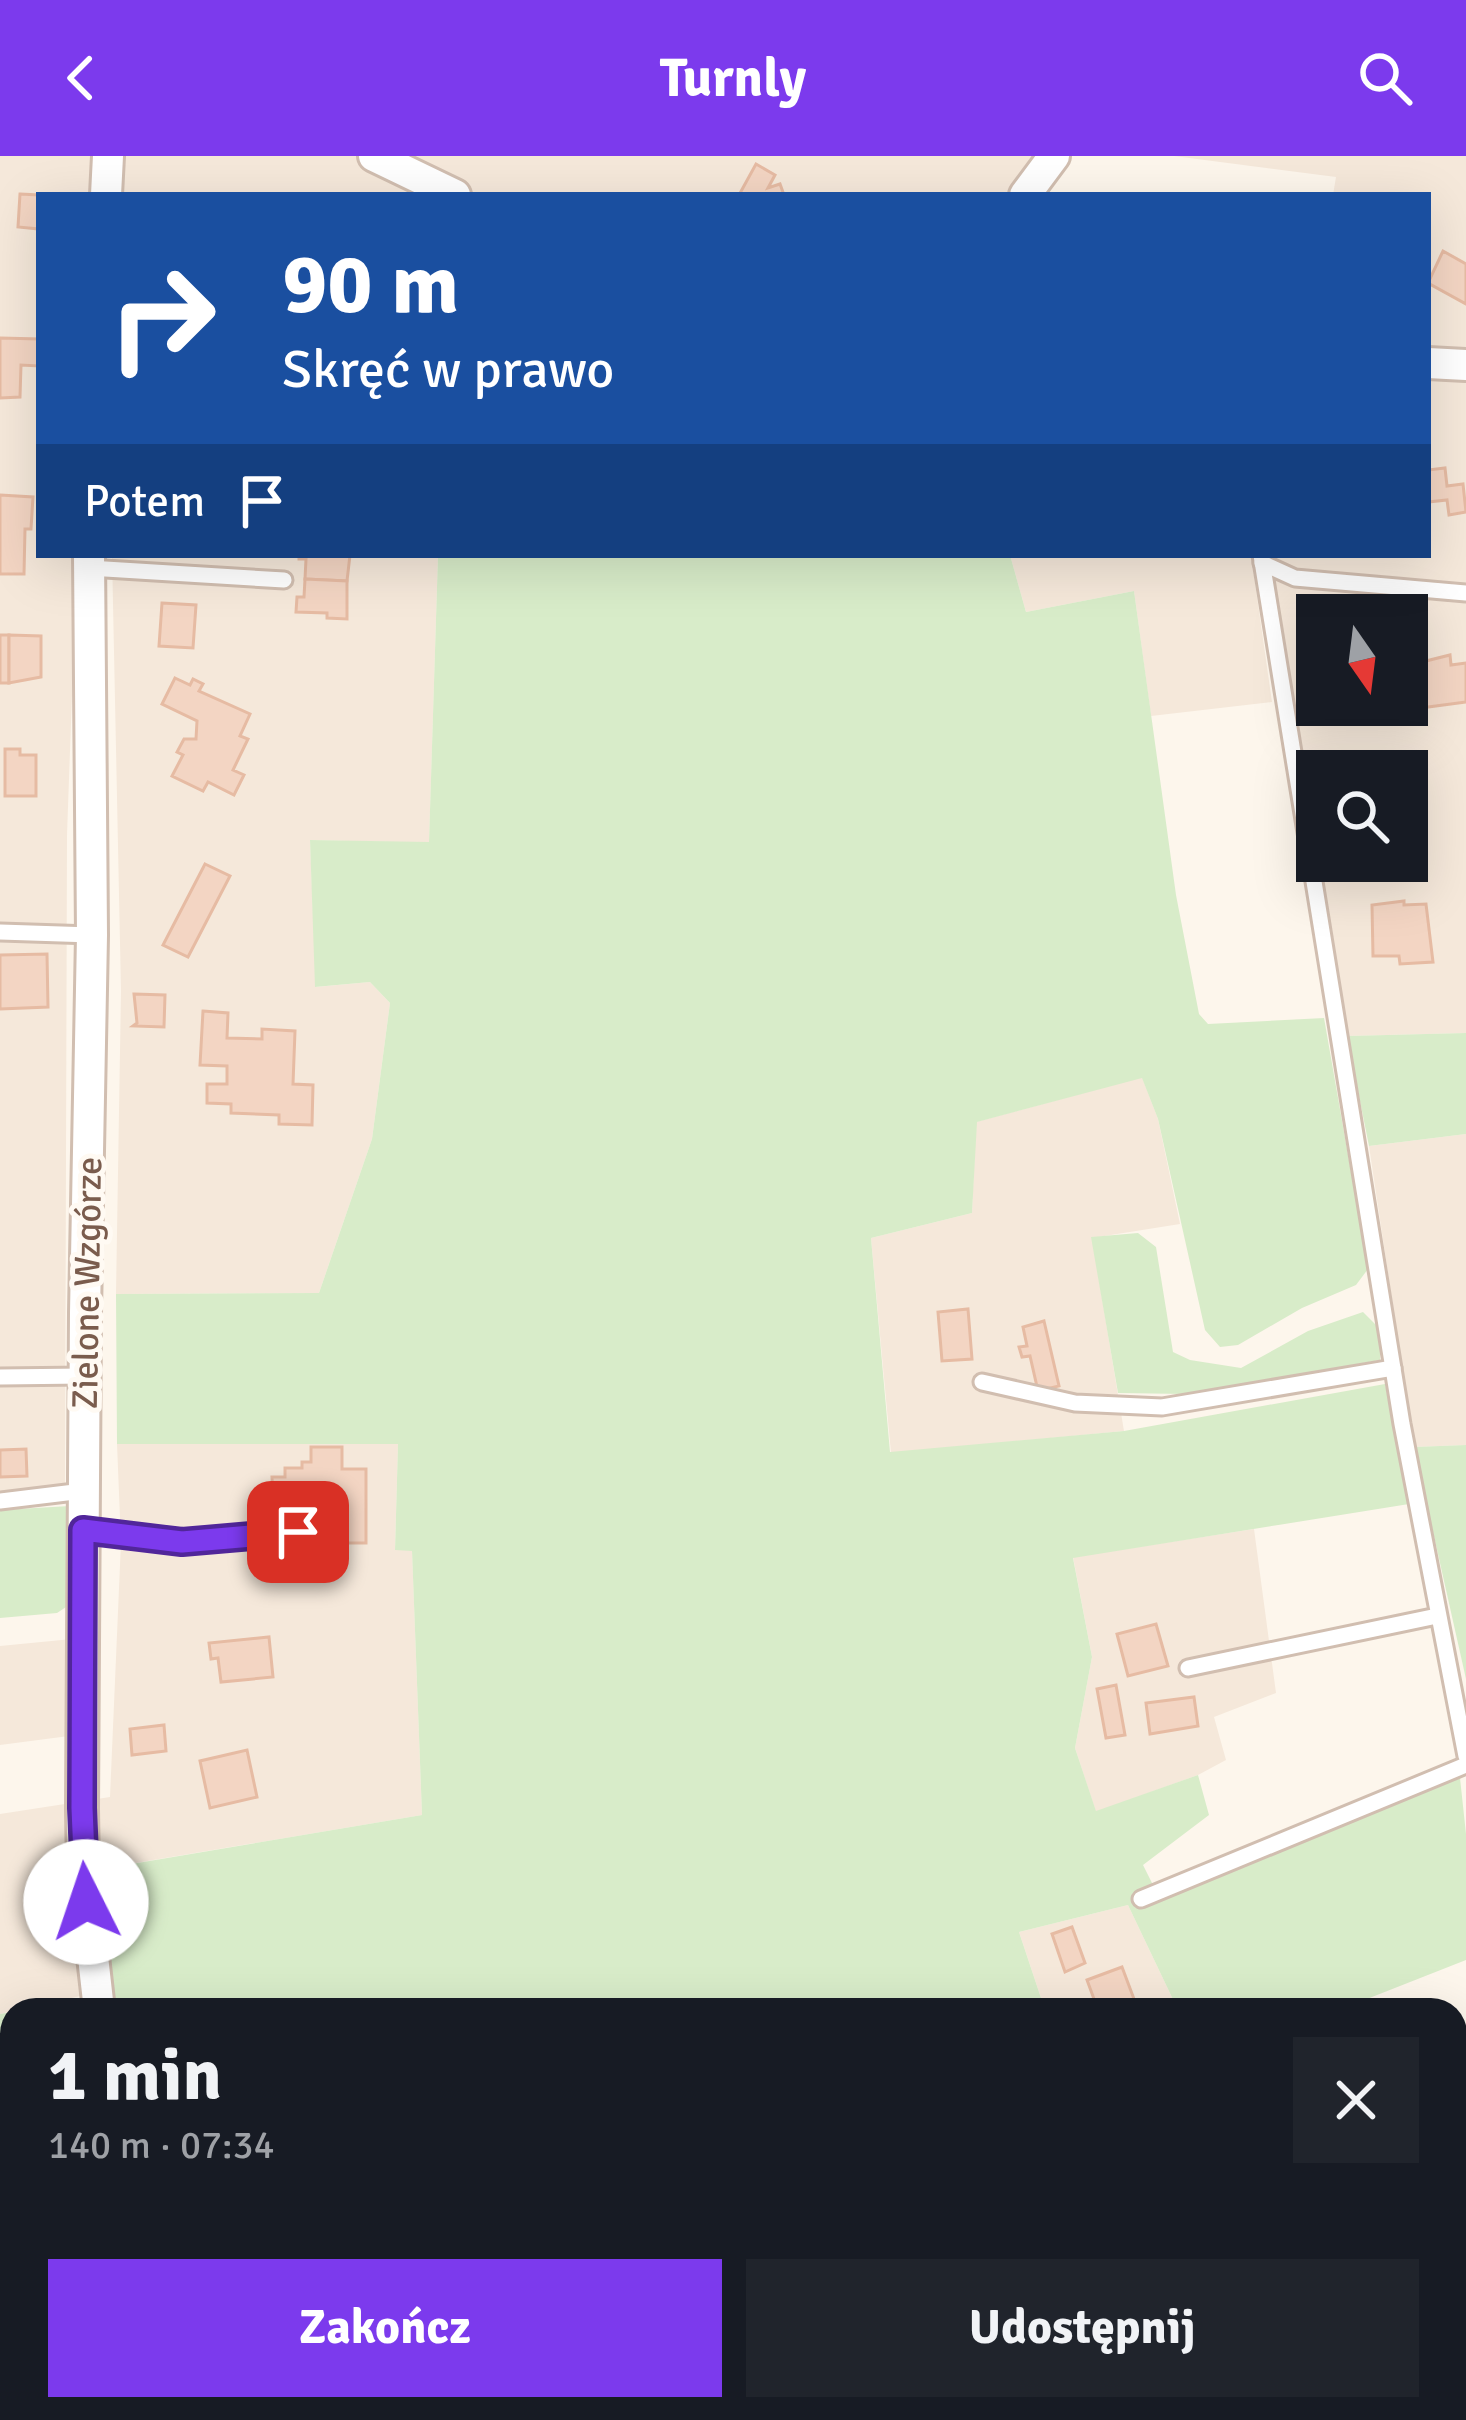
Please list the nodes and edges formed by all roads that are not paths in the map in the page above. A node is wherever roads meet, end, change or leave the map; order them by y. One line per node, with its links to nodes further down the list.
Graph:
1 (108, 156): 4 (street)
2 (374, 156): 5 (street)
3 (1054, 156): 6 (street)
4 (106, 192)
5 (449, 192)
6 (1027, 192)
7 (1431, 364): 8 (street)
8 (1466, 365)
9 (1262, 559): 12 (lane); 15 (lane)
10 (89, 561): 11 (lane); 14 (street, Zielone Wzgórze)
11 (284, 580)
12 (1466, 593)
13 (0, 932): 14 (lane)
14 (92, 935): 16 (street, Zielone Wzgórze)
15 (1393, 1367): 18 (lane); 23 (lane)
16 (84, 1376): 17 (lane); 19 (street, Zielone Wzgórze)
17 (0, 1377)
18 (982, 1382)
19 (83, 1491): 20 (lane); 21 (street, Zielone Wzgórze)
20 (0, 1501)
21 (83, 1530): 22 (lane); 28 (street, Zielone Wzgórze)
22 (298, 1532)
23 (1437, 1616): 24 (lane); 25 (lane)
24 (1188, 1668)
25 (1466, 1756)
26 (1466, 1765): 27 (lane)
27 (1141, 1899)
28 (98, 1998)

